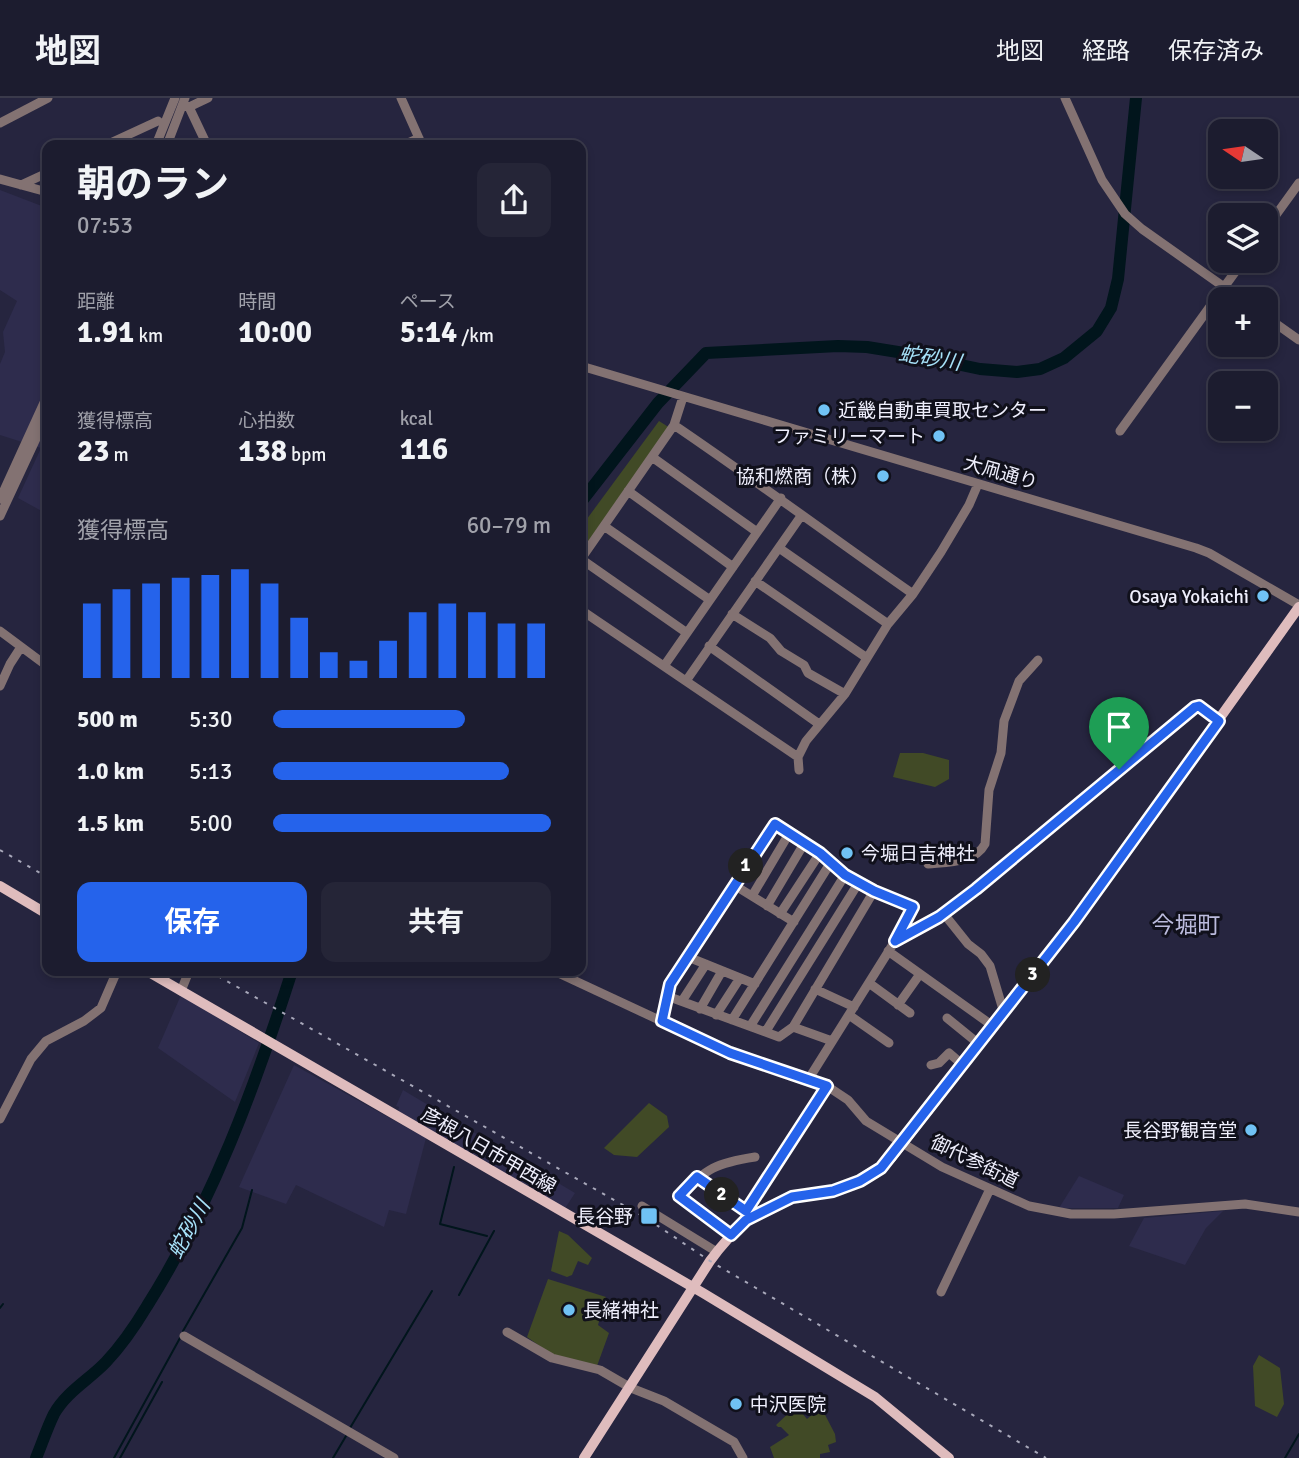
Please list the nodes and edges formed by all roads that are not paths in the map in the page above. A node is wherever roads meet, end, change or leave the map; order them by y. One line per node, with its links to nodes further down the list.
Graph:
1 (48, 98): 7 (street)
2 (208, 98): 5 (street)
3 (401, 98): 12 (street)
4 (1065, 98): 20 (street)
5 (181, 102): 9 (street); 10 (street); 11 (street)
6 (158, 121): 8 (street)
7 (0, 122)
8 (117, 140)
9 (159, 140)
10 (169, 140)
11 (204, 140)
12 (419, 140)
13 (42, 176): 16 (street)
14 (0, 179): 16 (street)
15 (1299, 183): 18 (street)
16 (21, 186): 17 (street)
17 (42, 191)
18 (1278, 212)
19 (1234, 273): 20 (street)
20 (1224, 287)
21 (1208, 309): 29 (street)
22 (1278, 325): 23 (street)
23 (1299, 340)
24 (586, 368): 25 (street, 大凧通り)
25 (682, 397): 27 (street); 31 (street, 大凧通り)
26 (42, 407): 34 (street)
27 (674, 425): 30 (street); 33 (street)
28 (42, 426): 35 (street)
29 (1120, 431)
30 (652, 457): 32 (street); 38 (street)
31 (978, 484): 44 (street); 46 (street, 大凧通り)
32 (628, 491): 37 (street); 42 (street)
33 (781, 498): 36 (street); 38 (street)
34 (0, 499)
35 (0, 516)
36 (801, 516): 39 (street); 44 (street)
37 (604, 526): 40 (street); 45 (street)
38 (757, 532): 42 (street)
39 (779, 548): 43 (street); 49 (street)
40 (586, 552)
41 (586, 562): 51 (street)
42 (733, 567): 45 (street)
43 (755, 581): 48 (street); 54 (street)
44 (913, 594): 49 (street)
45 (710, 600): 51 (street)
46 (1299, 606): 61 (main road)
47 (586, 613): 57 (street)
48 (732, 614): 52 (street); 60 (street)
49 (888, 624): 54 (street)
50 (0, 631): 53 (street)
51 (687, 633): 57 (street)
52 (709, 646): 58 (street); 62 (street)
53 (21, 647): 56 (street); 59 (street)
54 (867, 659): 60 (street)
55 (1038, 660): 69 (street)
56 (42, 662)
57 (664, 666): 58 (street)
58 (686, 681): 63 (street)
59 (0, 686)
60 (845, 694): 62 (street)
61 (1219, 721): 79 (street); 102 (main road)
62 (819, 724): 63 (street)
63 (798, 757): 64 (street)
64 (799, 770)
65 (790, 832): 66 (street); 72 (street); 75 (street)
66 (805, 842): 67 (street); 76 (street)
67 (820, 853): 68 (street); 78 (street)
68 (831, 862): 70 (street); 80 (street)
69 (928, 864)
70 (845, 875): 71 (street); 107 (street)
71 (859, 882): 74 (street); 110 (street)
72 (734, 885): 75 (street); 83 (street)
73 (0, 886): 77 (main road)
74 (874, 891): 81 (street); 94 (street)
75 (752, 896): 76 (street)
76 (767, 906): 78 (street)
77 (42, 911)
78 (780, 914): 80 (street)
79 (944, 914): 81 (street); 102 (street)
80 (794, 922): 93 (street)
81 (895, 941): 82 (street)
82 (888, 951): 86 (street); 92 (street)
83 (688, 957): 84 (street); 96 (street)
84 (706, 964): 85 (street); 97 (street)
85 (722, 971): 91 (street); 99 (street)
86 (920, 974): 98 (street); 108 (street)
87 (115, 976): 118 (street)
88 (156, 976): 95 (main road, 彦根八日市甲西線)
89 (187, 976): 95 (street)
90 (565, 976): 106 (street, 御代参街道)
91 (740, 978): 93 (street); 103 (street)
92 (869, 983): 98 (street); 100 (street)
93 (755, 984): 105 (street)
94 (815, 989): 100 (street); 109 (street)
95 (181, 990): 128 (main road, 彦根八日市甲西線)
96 (667, 996): 97 (street); 106 (street)
97 (682, 1001): 99 (street)
98 (898, 1005): 101 (street)
99 (700, 1009): 103 (street)
100 (851, 1011): 111 (street); 112 (street)
101 (910, 1013)
102 (1004, 1013): 108 (main road)
103 (716, 1015): 105 (street)
104 (947, 1018): 113 (street)
105 (732, 1020): 107 (street)
106 (662, 1021): 116 (street, 御代参街道)
107 (751, 1025): 110 (street)
108 (993, 1026): 113 (main road)
109 (793, 1027): 110 (street); 111 (street)
110 (766, 1031)
111 (832, 1041): 116 (street)
112 (889, 1042)
113 (979, 1044): 115 (main road)
114 (931, 1065): 115 (street)
115 (963, 1065): 119 (main road)
116 (808, 1080): 117 (street, 御代参街道)
117 (827, 1086): 119 (street, 御代参街道); 125 (street)
118 (0, 1119)
119 (902, 1143): 122 (street, 御代参街道); 125 (main road)
120 (755, 1157): 121 (street)
121 (697, 1177): 125 (street); 126 (street)
122 (990, 1189): 124 (street, 御代参街道); 129 (street)
123 (642, 1206): 127 (street)
124 (1299, 1212)
125 (746, 1216): 126 (main road)
126 (731, 1235): 127 (main road)
127 (717, 1252): 128 (main road)
128 (695, 1288): 132 (main road); 133 (main road, 彦根八日市甲西線)
129 (941, 1292)
130 (507, 1332): 132 (street)
131 (184, 1336): 134 (street)
132 (631, 1388): 135 (main road); 136 (street)
133 (947, 1456): 137 (street)
134 (394, 1458)
135 (584, 1458)
136 (743, 1458)
137 (932, 1458)

